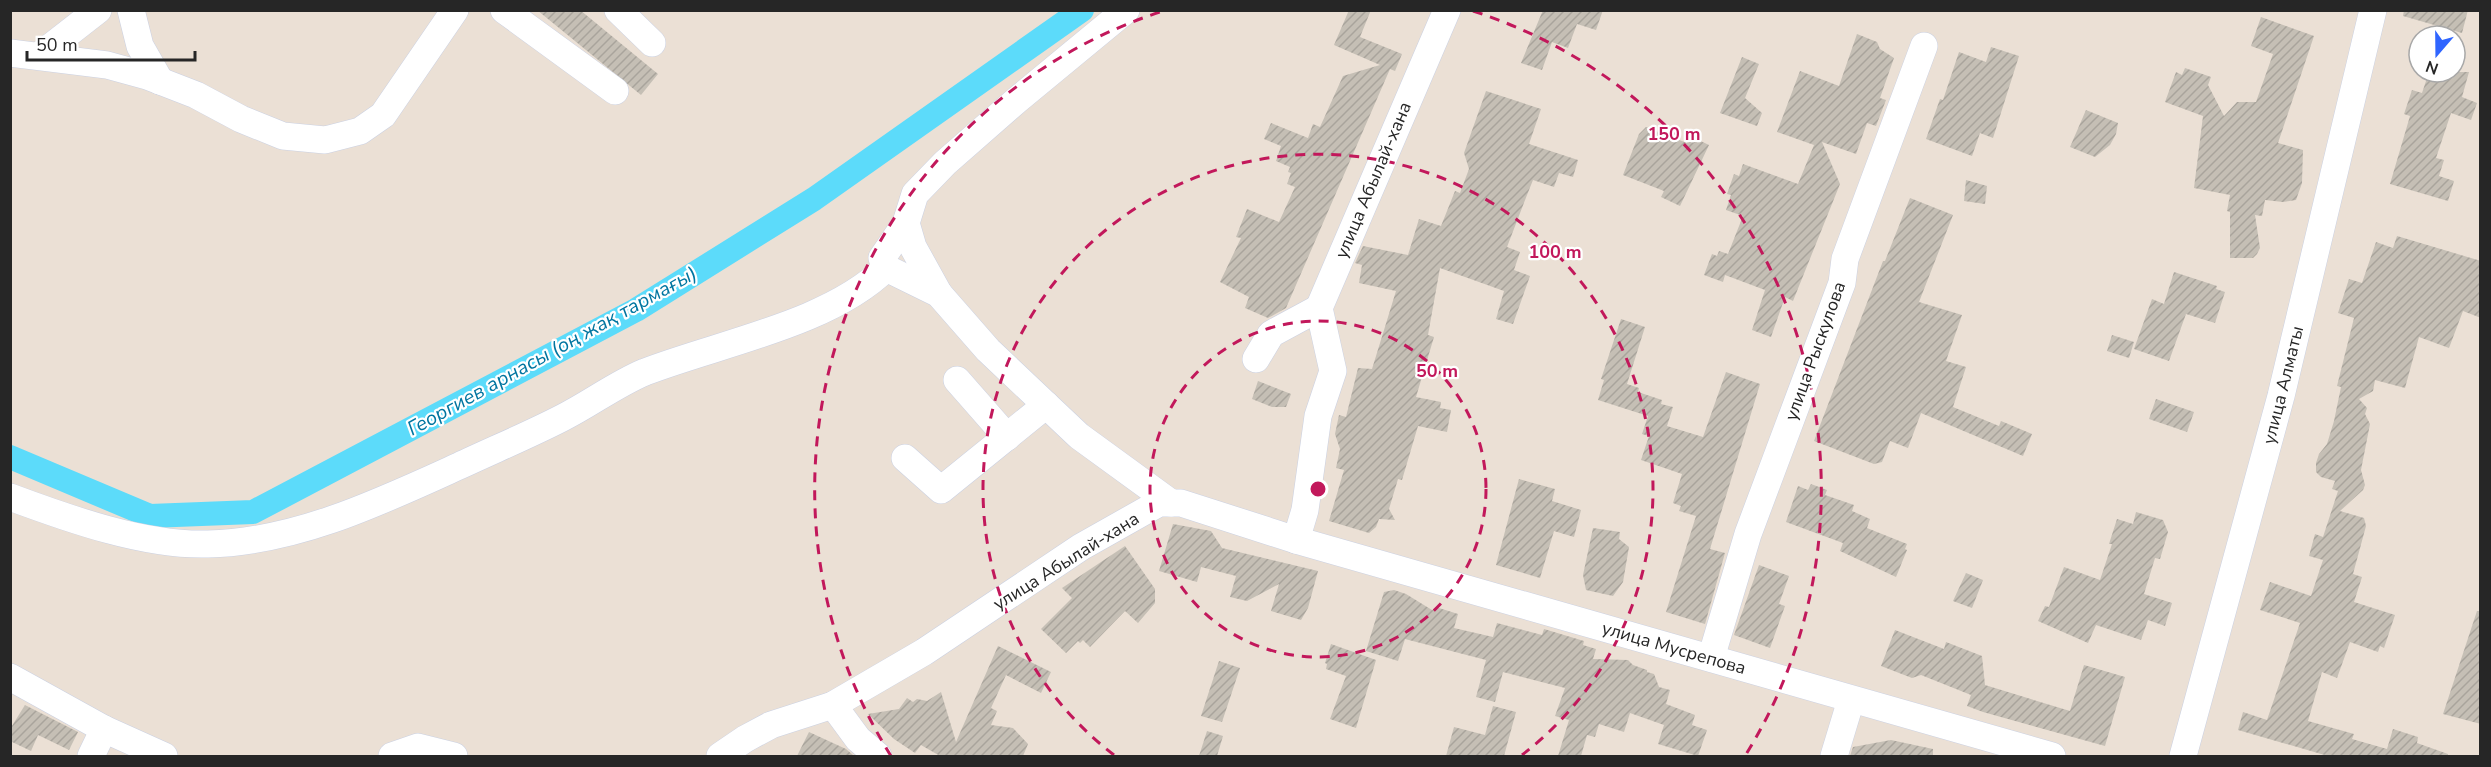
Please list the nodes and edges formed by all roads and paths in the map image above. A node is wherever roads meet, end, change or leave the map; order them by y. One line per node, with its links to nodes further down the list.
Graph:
1 (98, 10): 12 (street)
2 (131, 10): 13 (street)
3 (455, 10): 13 (street)
4 (504, 10): 14 (street)
5 (618, 10): 9 (street)
6 (1126, 10): 15 (street)
7 (1447, 10): 18 (street, улица Абылай-хана)
8 (2373, 10): 40 (street, улица Алматы)
9 (652, 43)
10 (1924, 46): 27 (street, улица Рыскулова)
11 (10, 53): 12 (street)
12 (39, 56): 13 (street)
13 (160, 81)
14 (615, 91)
15 (906, 223): 16 (street); 17 (street)
16 (886, 268): 17 (street); 24 (street)
17 (939, 294): 21 (street)
18 (1319, 308): 19 (street); 26 (street)
19 (1256, 359)
20 (957, 380): 22 (street)
21 (1046, 405): 22 (street); 25 (street)
22 (1007, 438): 23 (street)
23 (905, 458)
24 (10, 497)
25 (1172, 503): 26 (street, улица Абылай-хана); 30 (street, улица Абылай-хана)
26 (1296, 540): 27 (street, улица Мусрепова)
27 (1711, 658): 29 (street, улица Мусрепова)
28 (10, 678): 31 (street)
29 (1851, 700): 38 (street); 39 (street, улица Мусрепова)
30 (833, 705): 36 (street, улица Абылай-хана); 37 (street)
31 (104, 729): 32 (street); 33 (street)
32 (91, 756)
33 (164, 756)
34 (392, 756): 35 (street)
35 (454, 756)
36 (720, 756)
37 (878, 756)
38 (1834, 756)
39 (2052, 756)
40 (2183, 756)

